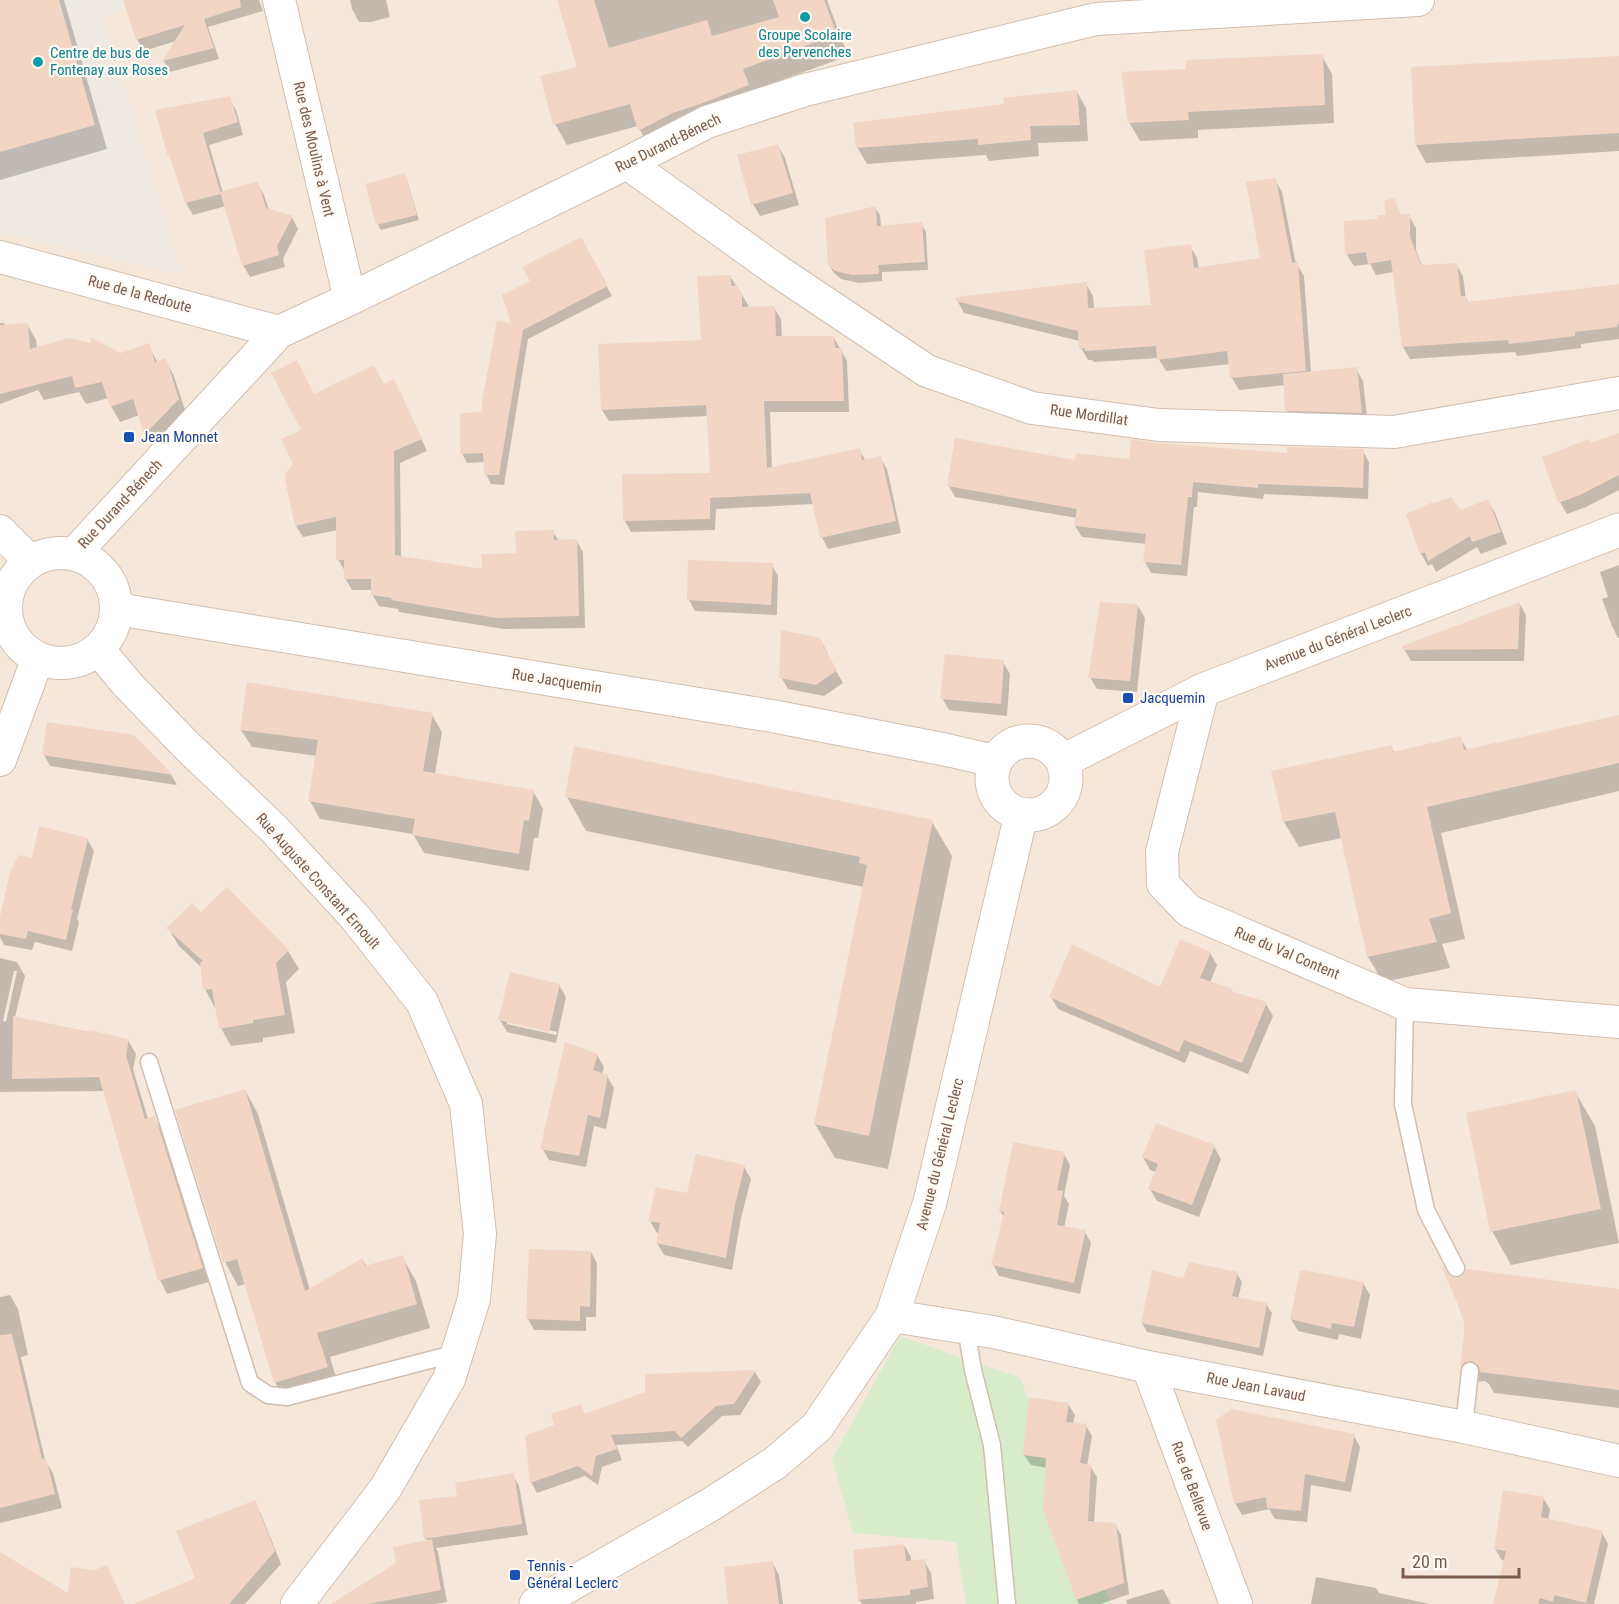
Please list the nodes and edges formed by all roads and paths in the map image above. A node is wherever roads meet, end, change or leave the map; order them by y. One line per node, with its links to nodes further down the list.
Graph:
1 (279, 0): 6 (street, Rue des Moulins à Vent)
2 (1418, 0): 3 (street, Rue Durand-Bénech)
3 (1212, 6): 4 (street, Rue Durand-Bénech)
4 (627, 163): 6 (street, Rue Durand-Bénech); 8 (street, Rue Mordillat)
5 (0, 257): 7 (street, Rue de la Redoute)
6 (350, 299): 7 (street, Rue Durand-Bénech)
7 (279, 332): 11 (street, Rue Durand-Bénech)
8 (1619, 393)
9 (1619, 530): 17 (street, Avenue du Général Leclerc)
10 (0, 531): 12 (street)
11 (74, 554): 12 (street); 14 (street)
12 (30, 561): 13 (street)
13 (3, 603): 16 (street)
14 (117, 609): 15 (street); 19 (street, Rue Jacquemin)
15 (98, 650): 16 (street); 28 (street, Rue Auguste Constant Ernoult)
16 (38, 658): 18 (street)
17 (1203, 690): 20 (street, Avenue du Général Leclerc); 22 (street, Rue du Val Content)
18 (0, 760)
19 (995, 761): 20 (street); 21 (street)
20 (1063, 761): 21 (street)
21 (1021, 815): 26 (street, Avenue du Général Leclerc)
22 (1405, 1004): 23 (street, Rue du Val Content); 25 (lane)
23 (1619, 1022)
24 (149, 1062): 28 (lane)
25 (1456, 1268)
26 (892, 1316): 27 (street, Rue Jean Lavaud); 34 (street, Avenue du Général Leclerc)
27 (966, 1327): 29 (street, Rue Jean Lavaud); 35 (lane)
28 (457, 1353): 33 (street, Rue Auguste Constant Ernoult)
29 (1148, 1367): 31 (street, Rue Jean Lavaud); 36 (street, Rue de Bellevue)
30 (1470, 1371): 31 (lane)
31 (1464, 1427): 32 (street, Rue Jean Lavaud)
32 (1619, 1461)
33 (297, 1604)
34 (536, 1604)
35 (1007, 1604)
36 (1236, 1604)

